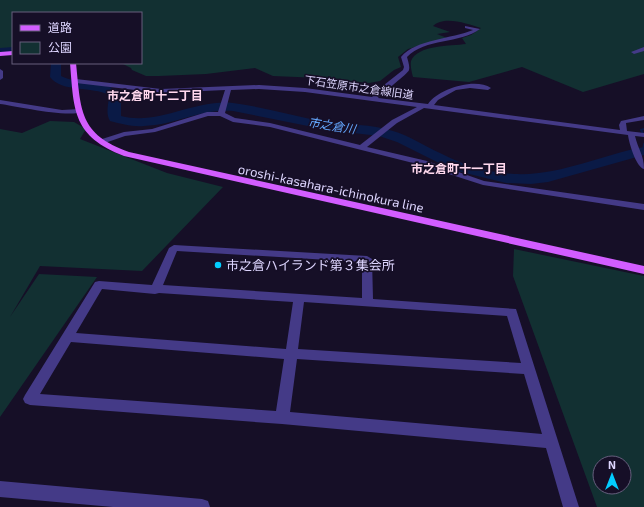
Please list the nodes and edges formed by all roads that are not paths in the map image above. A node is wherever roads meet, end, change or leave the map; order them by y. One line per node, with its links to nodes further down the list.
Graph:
1 (467, 27): 12 (street)
2 (644, 49): 3 (street)
3 (634, 52)
4 (12, 53): 5 (main road)
5 (0, 54)
6 (73, 64): 9 (main road, oroshi-kasahara-ichinokura line)
7 (0, 71): 8 (street)
8 (0, 78)
9 (76, 85): 10 (street, 下石笠原市之倉線旧道); 16 (main road, oroshi-kasahara-ichinokura line)
10 (230, 88): 12 (street, 下石笠原市之倉線旧道); 17 (street)
11 (488, 88): 15 (street)
12 (373, 99): 14 (street, 下石笠原市之倉線旧道)
13 (0, 102): 16 (street)
14 (422, 106): 15 (street, 下石笠原市之倉線旧道); 21 (street)
15 (430, 107): 19 (street, 下石笠原市之倉線旧道)
16 (80, 111): 20 (main road, oroshi-kasahara-ichinokura line)
17 (221, 113): 20 (street); 21 (street)
18 (644, 118): 19 (street)
19 (634, 134): 22 (street)
20 (102, 142): 24 (main road, oroshi-kasahara-ichinokura line)
21 (362, 147): 23 (street)
22 (644, 167)
23 (644, 207)
24 (644, 270)
25 (154, 290): 26 (street); 27 (street); 28 (street)
26 (299, 299): 27 (street); 29 (street)
27 (368, 302): 30 (street)
28 (67, 337): 29 (street); 31 (street)
29 (291, 354): 30 (street); 31 (street)
30 (529, 369): 32 (street)
31 (282, 418): 32 (street)
32 (551, 442): 35 (street)
33 (0, 489): 34 (street)
34 (202, 507)
35 (571, 507)

